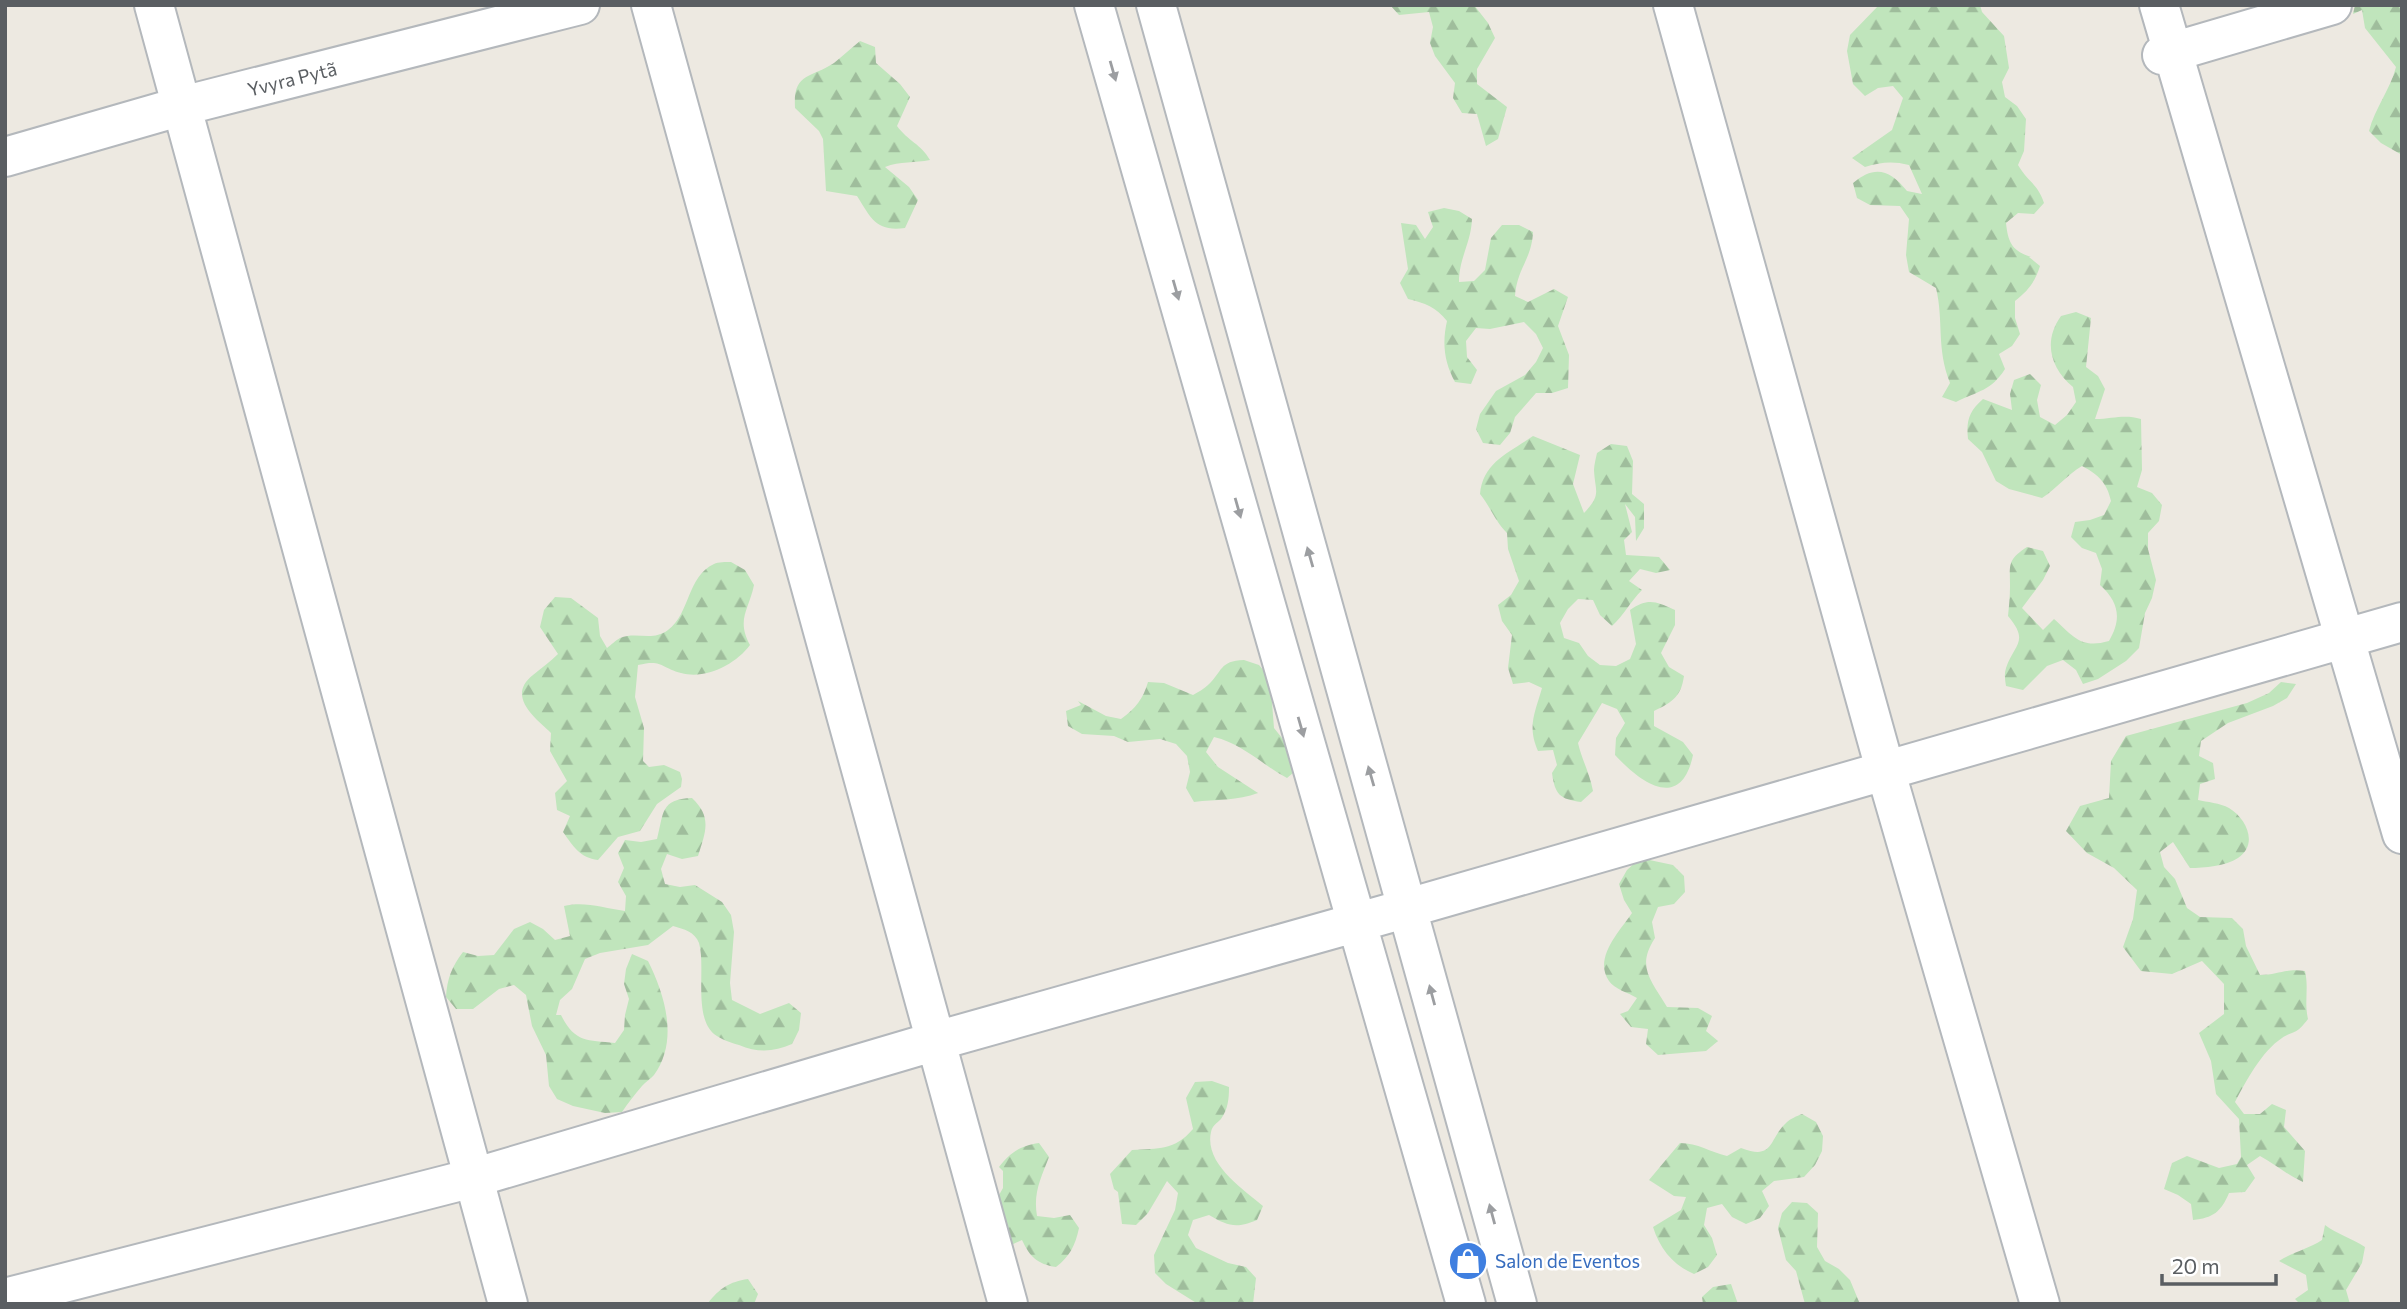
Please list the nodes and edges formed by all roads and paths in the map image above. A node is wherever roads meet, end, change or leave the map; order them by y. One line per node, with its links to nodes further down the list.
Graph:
1 (154, 5): 10 (street)
2 (580, 5): 10 (street, Yvyra Pytã)
3 (651, 5): 18 (street)
4 (1094, 5): 17 (street, one-way to 17)
5 (1156, 5): 16 (street, one-way to 5)
6 (1673, 5): 14 (street)
7 (2159, 5): 9 (street)
8 (2332, 5): 9 (street)
9 (2167, 54): 13 (street)
10 (182, 107): 11 (street, Yvyra Pytã); 19 (street)
11 (5, 157)
12 (2402, 622): 13 (street)
13 (2344, 639): 14 (street); 15 (street)
14 (1885, 769): 16 (street); 25 (street)
15 (2402, 834)
16 (1408, 908): 17 (street); 24 (street, one-way to 16)
17 (1357, 923): 18 (street); 23 (street)
18 (936, 1041): 19 (street); 22 (street)
19 (473, 1178): 20 (street); 21 (street)
20 (5, 1298)
21 (508, 1304)
22 (1008, 1304)
23 (1466, 1304)
24 (1517, 1304)
25 (2040, 1304)

